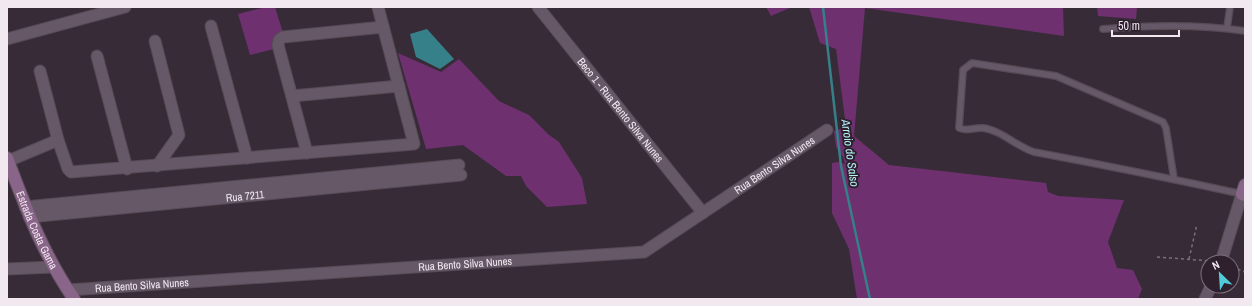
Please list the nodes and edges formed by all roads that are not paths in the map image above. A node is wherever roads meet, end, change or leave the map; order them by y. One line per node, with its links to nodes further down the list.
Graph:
1 (126, 7): 10 (street)
2 (378, 7): 6 (street)
3 (538, 7): 29 (street, Beco 1 - Rua Bento Silva Nunes)
4 (1230, 7): 7 (lane)
5 (211, 26): 20 (street)
6 (384, 27): 14 (street); 15 (street)
7 (1227, 28): 8 (lane); 9 (lane)
8 (1103, 30)
9 (1245, 31)
10 (7, 39)
11 (155, 41): 18 (street)
12 (97, 56): 24 (street)
13 (40, 71): 17 (street)
14 (399, 86): 15 (street); 19 (street)
15 (292, 96): 19 (street)
16 (827, 130): 29 (street, Rua Bento Silva Nunes)
17 (58, 140): 21 (street); 24 (street)
18 (170, 148): 22 (street); 23 (street)
19 (307, 153): 20 (street)
20 (248, 158): 22 (street)
21 (7, 159): 28 (main road, Estrada Costa Gama)
22 (178, 164): 23 (street)
23 (157, 166): 24 (street)
24 (127, 169)
25 (460, 170): 28 (street)
26 (1174, 179): 26 (lane); 27 (lane)
27 (1244, 191): 30 (street)
28 (27, 212): 31 (main road, Estrada Costa Gama)
29 (703, 213): 33 (street, Rua Bento Silva Nunes)
30 (1219, 254)
31 (52, 266): 32 (street); 33 (main road, Estrada Costa Gama)
32 (7, 269)
33 (71, 294)

